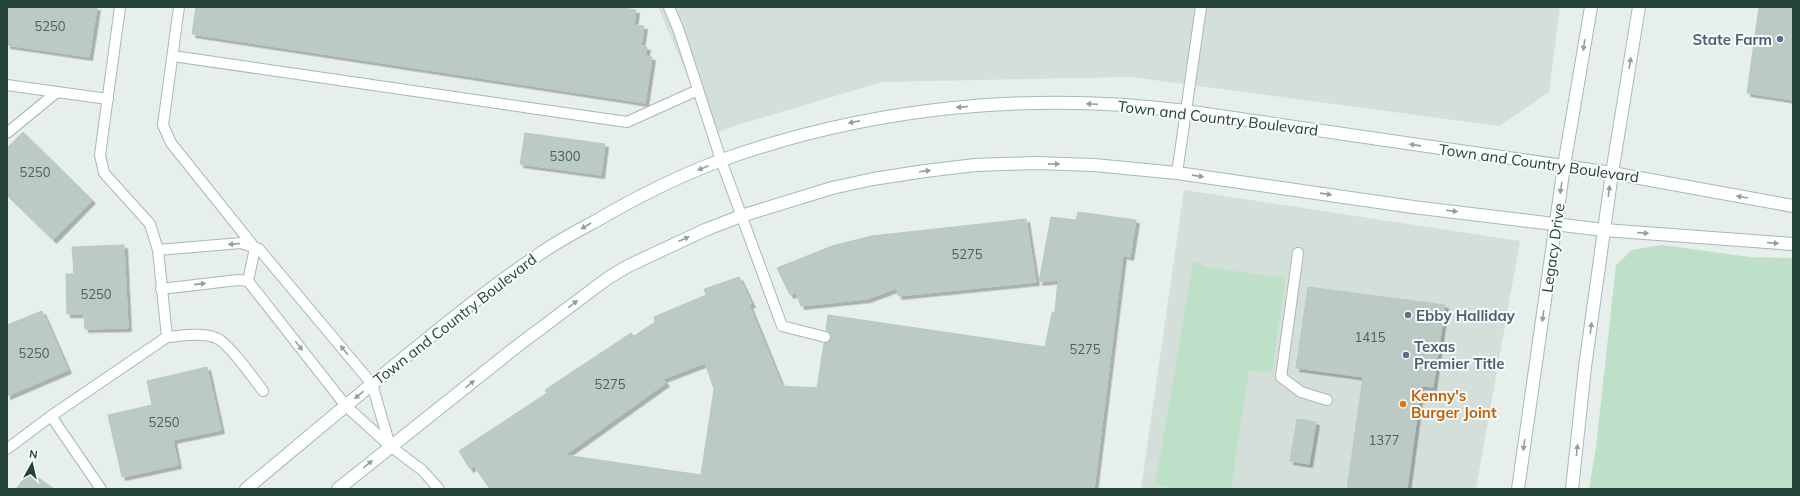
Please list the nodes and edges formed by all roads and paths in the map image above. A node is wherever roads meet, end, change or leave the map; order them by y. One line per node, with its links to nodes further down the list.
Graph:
1 (120, 7): 11 (lane)
2 (179, 7): 7 (lane)
3 (669, 7): 9 (lane)
4 (1201, 7): 12 (lane)
5 (1591, 7): 15 (main road, Legacy Drive, one-way to 15)
6 (1639, 7): 17 (main road, one-way to 6)
7 (173, 56): 9 (lane); 23 (lane)
8 (7, 85): 10 (lane)
9 (698, 90): 14 (lane)
10 (57, 92): 11 (lane); 13 (lane)
11 (108, 100): 24 (lane)
12 (1186, 111): 14 (main road, Town and Country Boulevard, one-way to 14); 15 (main road, Town and Country Boulevard, one-way to 12); 16 (lane)
13 (7, 133)
14 (721, 160): 19 (lane); 30 (main road, Town and Country Boulevard, one-way to 30)
15 (1564, 166): 17 (main road, Town and Country Boulevard); 20 (main road, Legacy Drive, one-way to 20)
16 (1177, 173): 19 (main road, one-way to 16); 20 (main road, one-way to 20)
17 (1612, 173): 18 (main road, Town and Country Boulevard, one-way to 17); 21 (main road, one-way to 17)
18 (1793, 206)
19 (741, 216): 29 (lane); 35 (main road, one-way to 19)
20 (1556, 224): 21 (main road); 41 (main road, Legacy Drive, one-way to 41)
21 (1604, 230): 22 (main road, one-way to 22); 42 (main road, one-way to 21)
22 (1793, 244)
23 (255, 248): 24 (lane, one-way to 24); 26 (lane); 30 (lane, one-way to 23)
24 (158, 250): 27 (lane)
25 (1298, 253): 32 (lane)
26 (248, 281): 27 (lane, one-way to 26); 33 (lane, one-way to 33)
27 (161, 289): 28 (lane)
28 (167, 337): 31 (lane); 34 (lane)
29 (825, 337)
30 (372, 384): 33 (main road, Town and Country Boulevard, one-way to 33); 35 (lane)
31 (263, 391)
32 (1327, 400)
33 (346, 406): 35 (lane); 38 (main road, Town and Country Boulevard)
34 (51, 416): 36 (lane); 37 (lane)
35 (390, 446): 39 (main road, one-way to 35); 40 (lane)
36 (7, 448)
37 (101, 489)
38 (246, 489)
39 (338, 489)
40 (439, 489)
41 (1518, 489)
42 (1572, 489)

